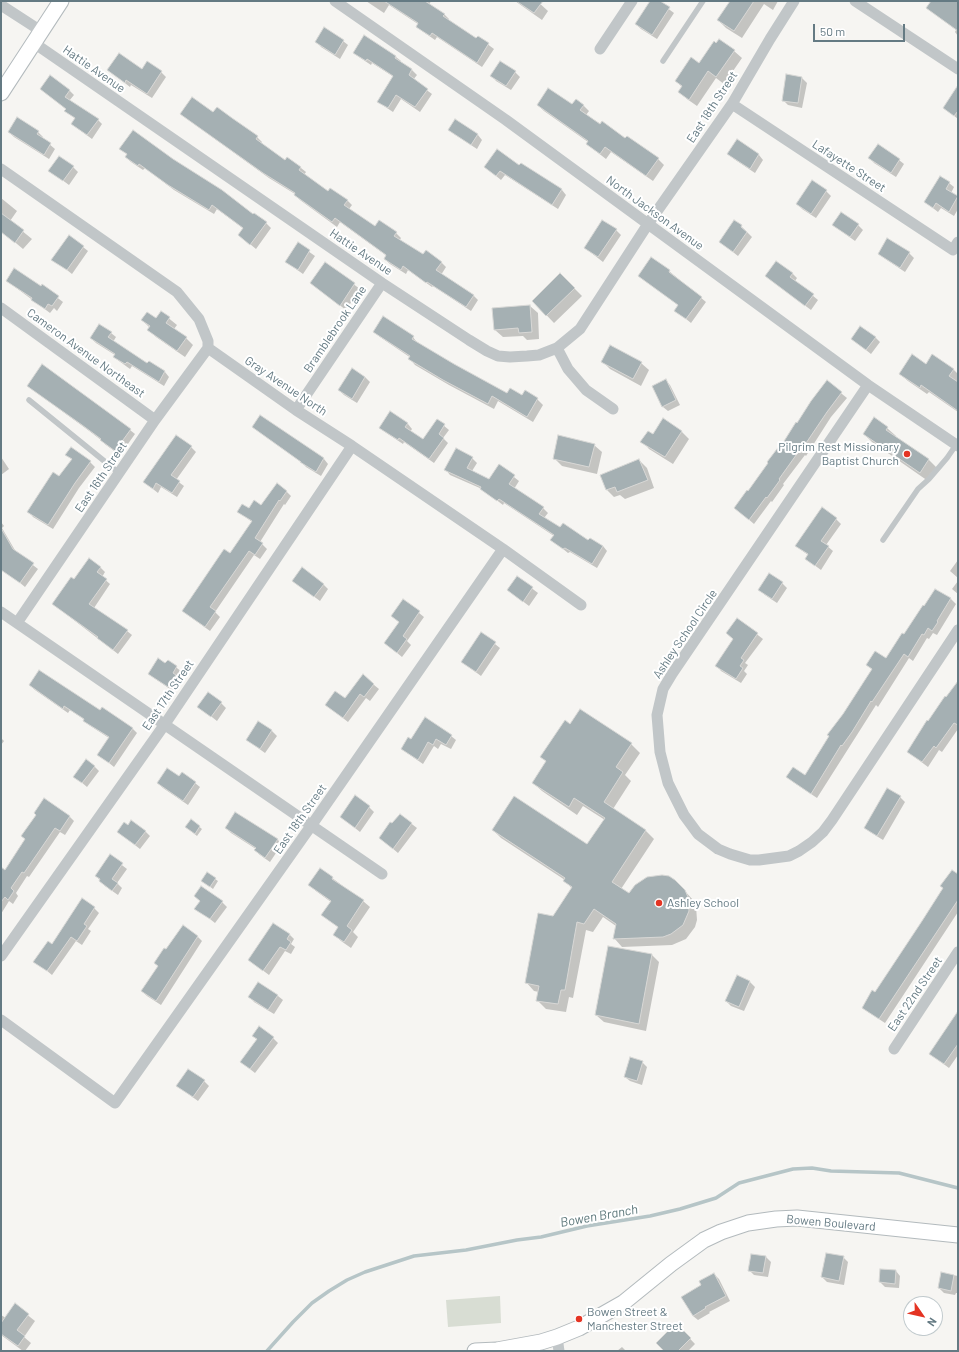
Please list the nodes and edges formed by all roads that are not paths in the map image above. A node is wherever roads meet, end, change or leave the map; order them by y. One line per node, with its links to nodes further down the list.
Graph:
1 (60, 1): 8 (street)
2 (335, 1): 15 (street, North Jackson Avenue)
3 (632, 1): 9 (street)
4 (703, 1): 10 (lane)
5 (794, 1): 13 (street, East 18th Street)
6 (855, 1): 11 (street)
7 (1, 5): 8 (street, Hattie Avenue)
8 (38, 37): 12 (street); 17 (street, Hattie Avenue)
9 (600, 49)
10 (663, 62)
11 (958, 69)
12 (1, 93)
13 (732, 104): 15 (street, East 18th Street); 16 (street, Lafayette Street)
14 (1, 169): 19 (street)
15 (648, 224): 20 (street, Hattie Avenue); 21 (street, North Jackson Avenue)
16 (956, 246)
17 (382, 283): 20 (street, Hattie Avenue); 24 (street, Bramblebrook Lane)
18 (1, 308): 25 (street, Cameron Avenue Northeast)
19 (208, 348): 24 (street, Gray Avenue North); 25 (street, East 16th Street)
20 (557, 348): 23 (street)
21 (868, 385): 27 (street, North Jackson Avenue); 34 (street, Ashley School Circle)
22 (29, 400): 28 (lane)
23 (613, 409)
24 (296, 410): 26 (street, Gray Avenue North)
25 (156, 420): 28 (street, East 16th Street)
26 (352, 446): 30 (street, Gray Avenue North); 35 (street, East 17th Street)
27 (957, 446): 29 (lane)
28 (119, 473): 33 (street, East 16th Street)
29 (883, 540)
30 (503, 549): 31 (street, Gray Avenue North); 36 (street, East 18th Street)
31 (582, 605)
32 (1, 612): 33 (street)
33 (18, 623): 35 (street)
34 (958, 630)
35 (165, 724): 36 (street); 39 (street, East 17th Street)
36 (311, 826): 37 (street); 40 (street, East 18th Street)
37 (382, 874)
38 (958, 952): 41 (street, East 22nd Street)
39 (1, 956)
40 (1, 1020)
41 (894, 1049)
42 (958, 1235): 43 (street, Bowen Boulevard)
43 (558, 1344): 44 (street, Bowen Boulevard)
44 (475, 1351)

